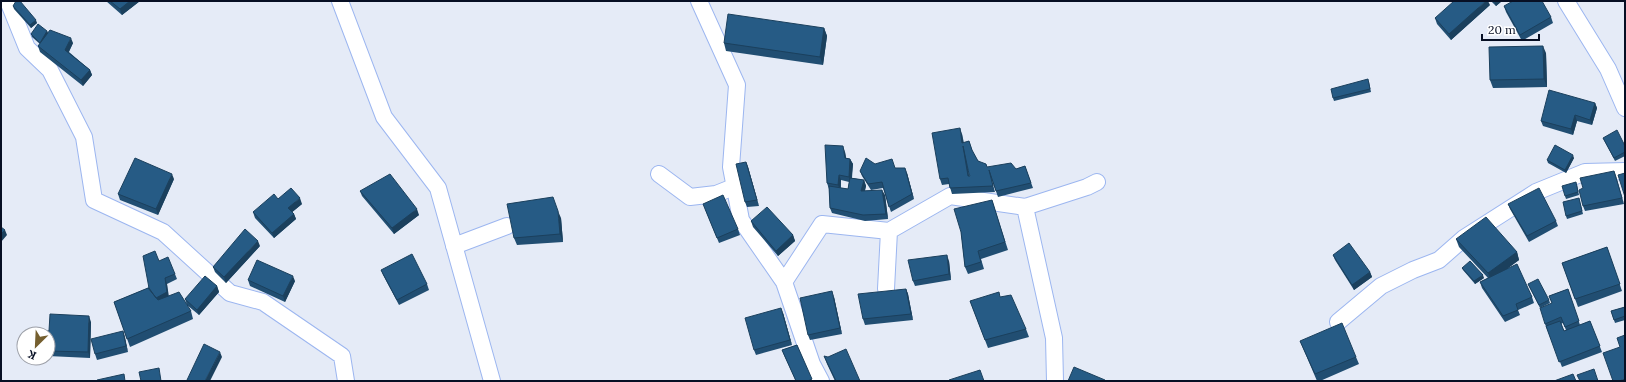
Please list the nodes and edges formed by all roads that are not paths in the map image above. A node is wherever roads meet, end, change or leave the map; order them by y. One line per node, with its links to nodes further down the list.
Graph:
1 (8, 1): 17 (street)
2 (340, 1): 13 (street)
3 (699, 1): 9 (street)
4 (1566, 1): 5 (street)
5 (1625, 108)
6 (1625, 171): 16 (street)
7 (659, 174): 9 (street)
8 (1097, 182): 10 (street)
9 (736, 186): 14 (street)
10 (1025, 207): 12 (street); 20 (street)
11 (507, 226): 13 (street)
12 (889, 231): 14 (street); 15 (street)
13 (454, 246): 18 (street)
14 (784, 282): 19 (street)
15 (886, 289)
16 (1338, 322)
17 (346, 381)
18 (492, 381)
19 (821, 381)
20 (1055, 381)

